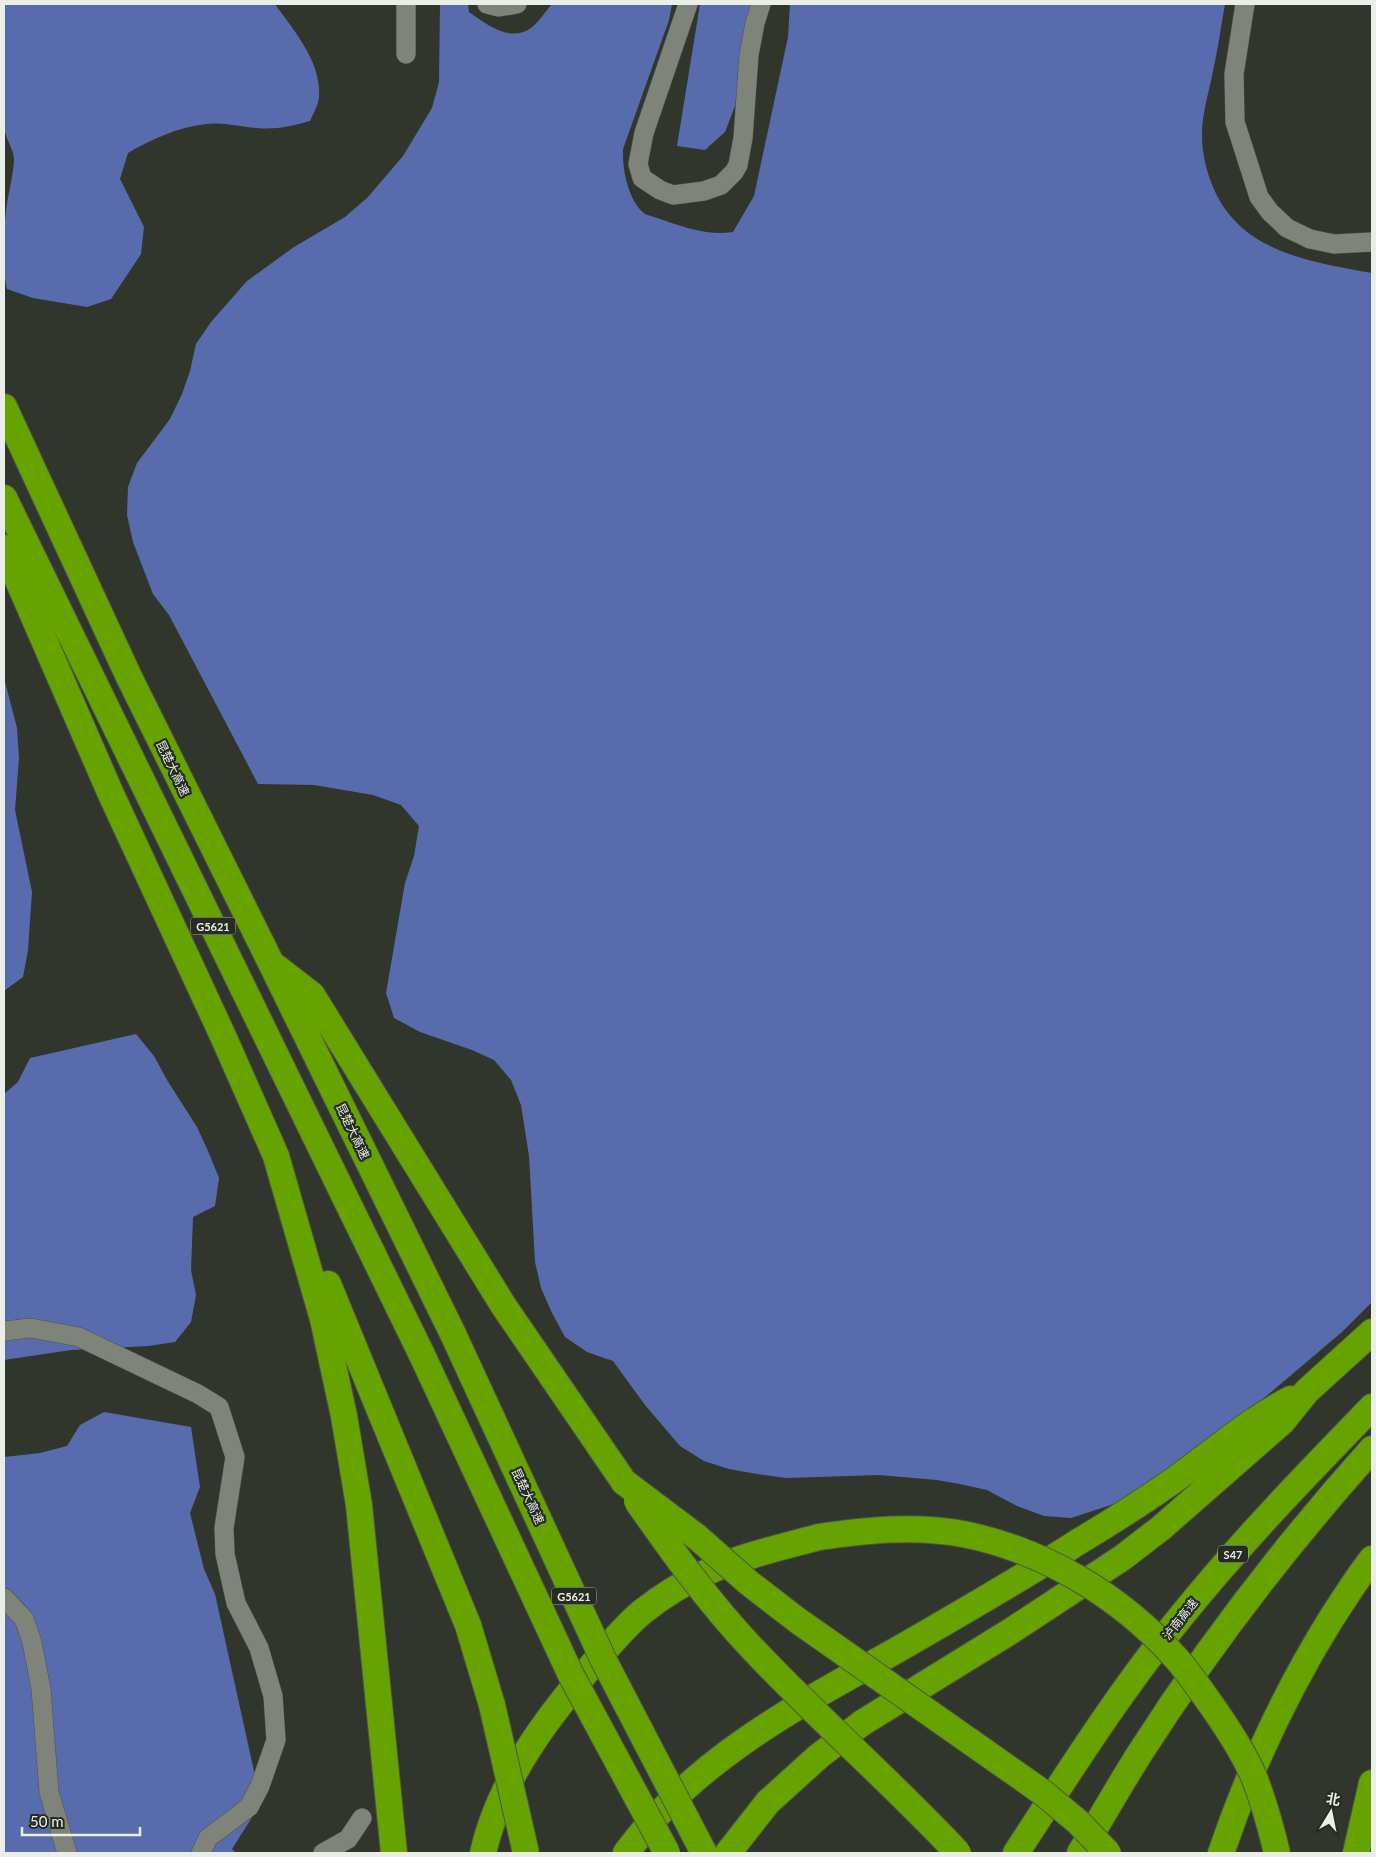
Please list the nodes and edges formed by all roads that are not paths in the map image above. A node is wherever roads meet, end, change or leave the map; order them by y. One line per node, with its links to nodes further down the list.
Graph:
1 (406, 4): 7 (street)
2 (487, 4): 3 (street)
3 (517, 4)
4 (688, 4): 5 (street)
5 (761, 4)
6 (1245, 4): 8 (street)
7 (406, 54)
8 (1372, 242)
9 (4, 407): 12 (highway, 昆楚大高速 / G5621)
10 (4, 498): 31 (highway, G5621, bridge)
11 (4, 548): 13 (highway)
12 (271, 963): 19 (highway); 32 (highway, 昆楚大高速 / G5621, bridge)
13 (276, 1156): 28 (highway); 30 (highway, bridge)
14 (4, 1331): 26 (street)
15 (1372, 1332): 16 (highway)
16 (1307, 1391): 24 (highway, bridge); 33 (highway, bridge)
17 (1372, 1407): 35 (highway, 泸南高速 / S47)
18 (1372, 1449): 36 (highway)
19 (624, 1482): 34 (highway, bridge); 37 (highway, bridge)
20 (1372, 1559): 38 (highway)
21 (4, 1598): 25 (street)
22 (1372, 1783): 40 (highway)
23 (362, 1818): 27 (street)
24 (631, 1846)
25 (66, 1853)
26 (201, 1853)
27 (323, 1853)
28 (394, 1853)
29 (483, 1853): 39 (highway, bridge)
30 (526, 1853)
31 (667, 1853)
32 (704, 1853)
33 (728, 1853)
34 (958, 1853)
35 (1016, 1853)
36 (1080, 1853)
37 (1108, 1853)
38 (1221, 1853)
39 (1277, 1853)
40 (1356, 1853)

